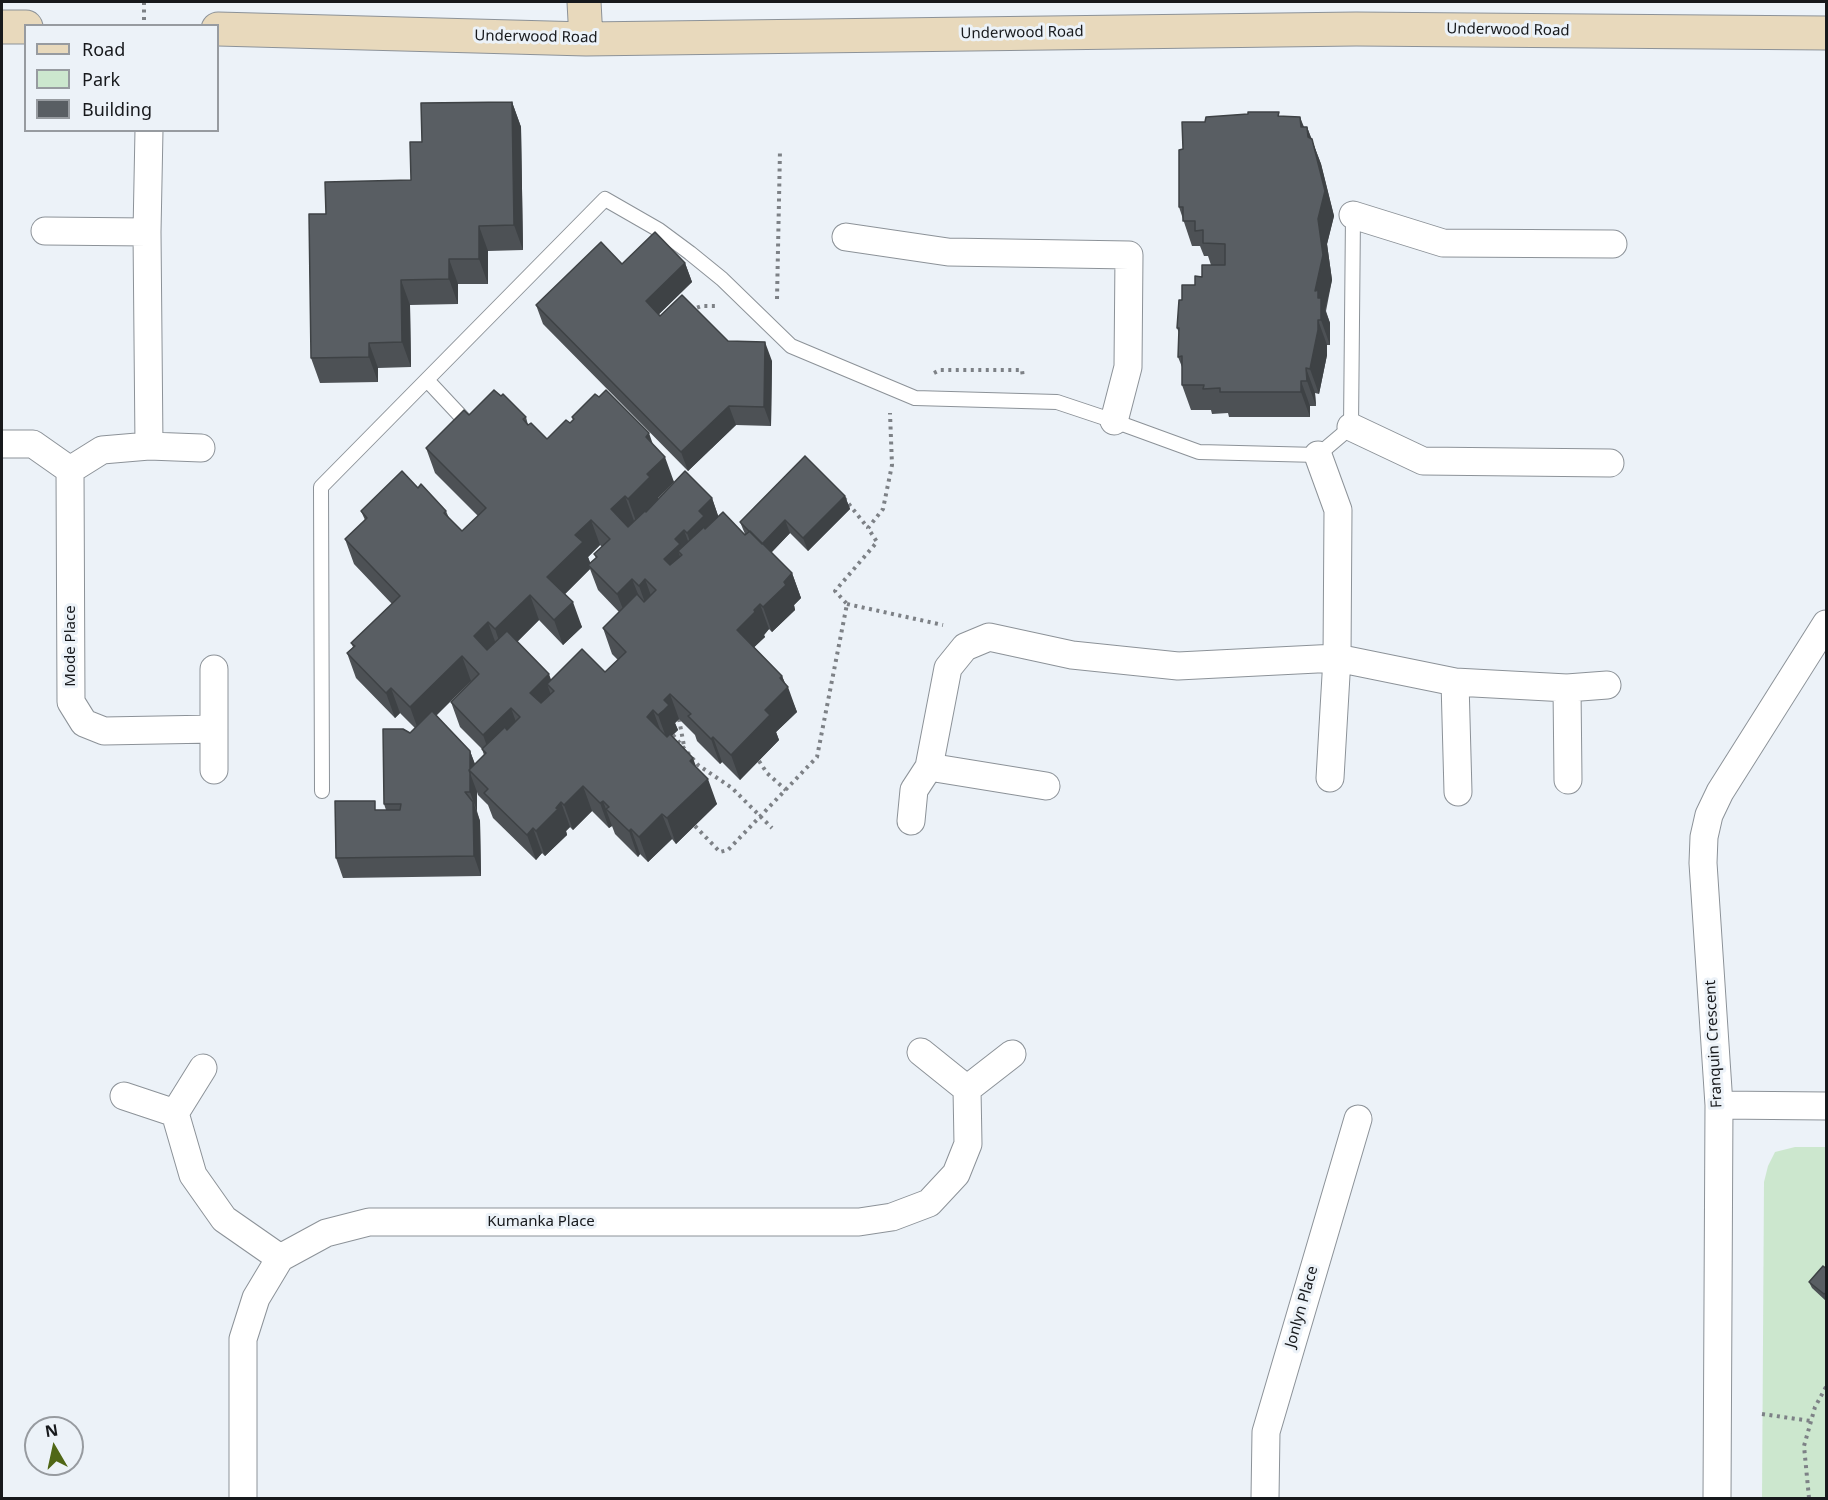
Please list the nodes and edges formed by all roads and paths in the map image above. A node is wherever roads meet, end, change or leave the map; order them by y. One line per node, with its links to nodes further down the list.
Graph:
1 (144, 2): 3 (path)
2 (584, 2): 8 (main road)
3 (144, 24)
4 (2, 27): 5 (main road)
5 (24, 27)
6 (219, 29): 8 (main road, Underwood Road)
7 (1827, 33): 8 (main road, Underwood Road)
8 (586, 39)
9 (149, 132): 13 (street)
10 (780, 150): 16 (path)
11 (1353, 214): 15 (street); 24 (lane)
12 (45, 231): 13 (street)
13 (147, 232): 27 (street)
14 (846, 237): 23 (street)
15 (1613, 244)
16 (777, 302)
17 (723, 313): 18 (path)
18 (682, 316)
19 (929, 376): 21 (path)
20 (427, 380): 23 (lane); 25 (lane); 53 (lane)
21 (1023, 382)
22 (881, 408): 33 (path)
23 (1114, 421): 29 (lane)
24 (1351, 427): 29 (lane); 30 (street)
25 (481, 437)
26 (2, 444): 31 (street)
27 (148, 446): 28 (street); 31 (street)
28 (201, 448)
29 (1318, 455): 37 (street)
30 (1610, 463)
31 (70, 470): 43 (street, Mode Place)
32 (837, 491): 33 (path)
33 (867, 528): 34 (path)
34 (847, 604): 36 (path); 52 (path)
35 (1827, 624): 64 (street, Franquin Crescent)
36 (962, 651): 37 (street); 47 (street)
37 (1337, 658): 39 (street); 49 (street)
38 (214, 669): 43 (street)
39 (1455, 682): 41 (street); 54 (street)
40 (1607, 685): 41 (street)
41 (1567, 688): 50 (street)
42 (679, 719): 45 (path)
43 (214, 729): 48 (street)
44 (673, 735): 45 (path)
45 (685, 747): 55 (path)
46 (759, 761): 52 (path)
47 (929, 767): 51 (street); 56 (street)
48 (214, 770)
49 (1330, 778)
50 (1568, 780)
51 (1046, 786)
52 (786, 790): 55 (path)
53 (322, 791)
54 (1458, 792)
55 (760, 816): 57 (path); 58 (path)
56 (911, 821)
57 (694, 826)
58 (772, 828)
59 (921, 1052): 62 (street)
60 (1012, 1053): 62 (street)
61 (203, 1068): 66 (street)
62 (967, 1089): 68 (street, Kumanka Place)
63 (124, 1096): 66 (street)
64 (1719, 1105): 65 (street); 74 (street, Franquin Crescent)
65 (1827, 1106)
66 (175, 1113): 68 (street)
67 (1358, 1119): 73 (street, Jonlyn Place)
68 (280, 1258): 72 (street)
69 (1827, 1387): 71 (path)
70 (1762, 1414): 71 (path)
71 (1811, 1421): 75 (path)
72 (243, 1498)
73 (1265, 1498)
74 (1717, 1498)
75 (1809, 1498)

